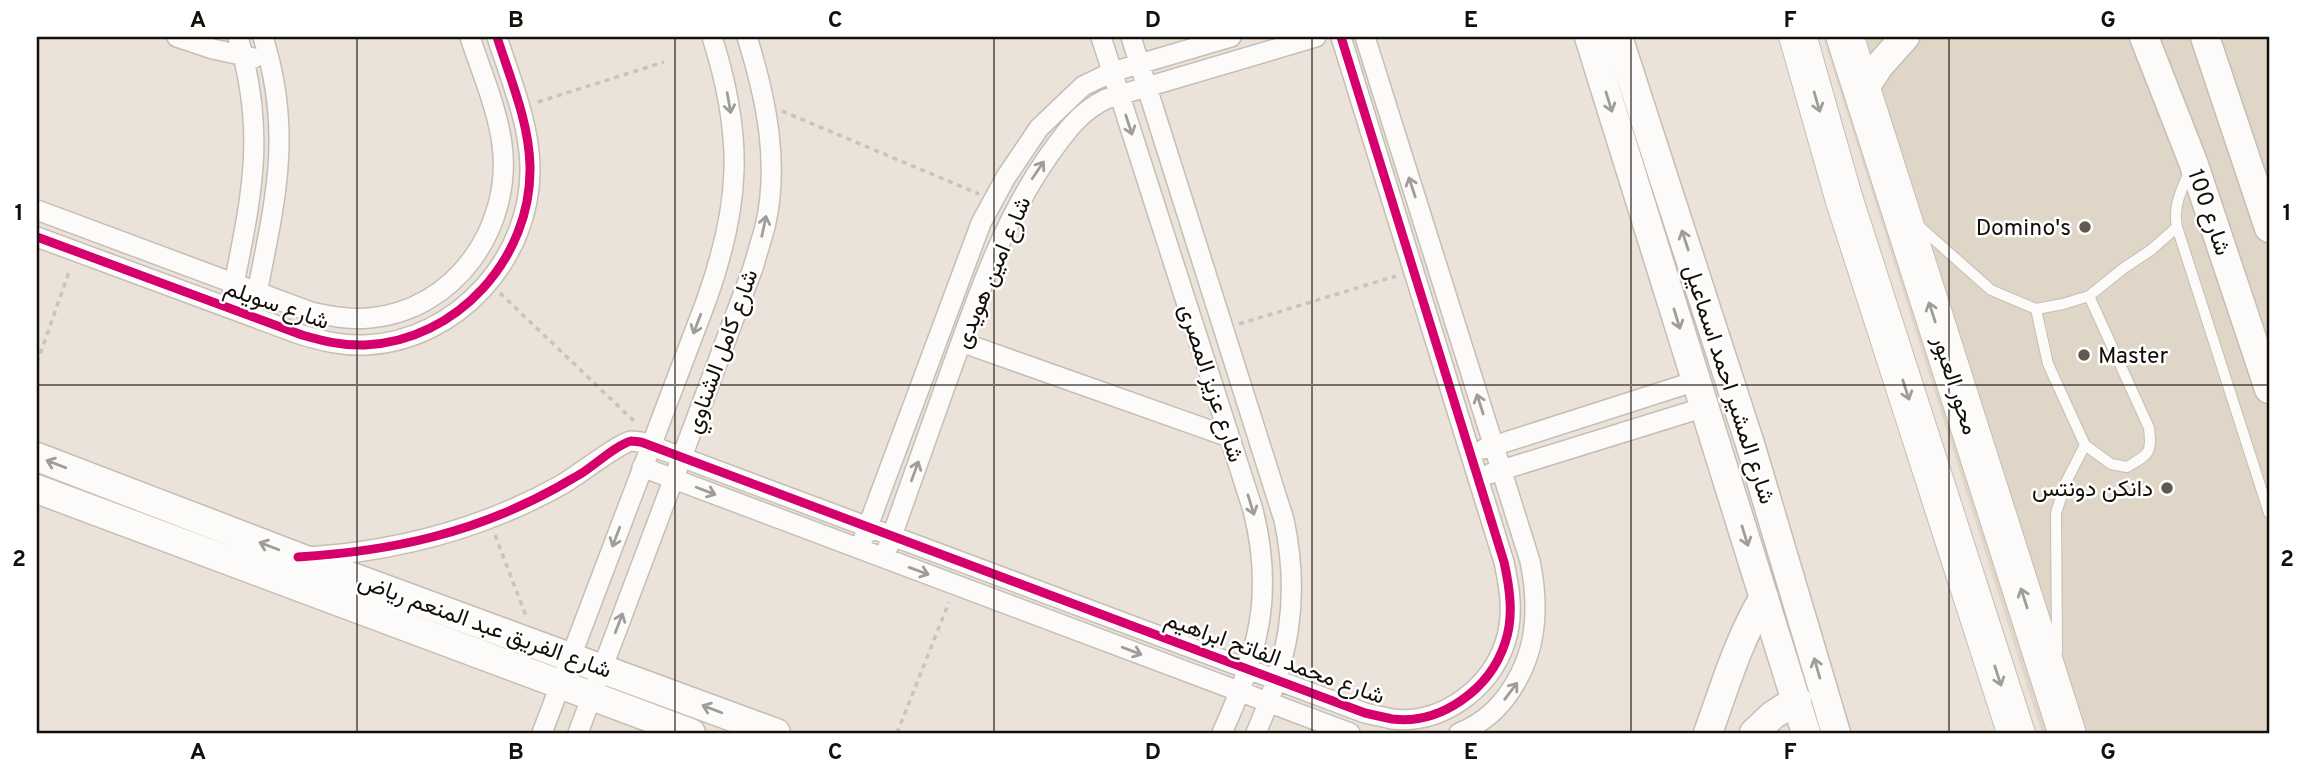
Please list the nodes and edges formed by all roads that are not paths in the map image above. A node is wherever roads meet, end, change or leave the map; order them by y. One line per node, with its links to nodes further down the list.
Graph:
1 (177, 37): 21 (street)
2 (238, 37): 21 (street)
3 (262, 37): 22 (street)
4 (470, 37): 38 (street, شارع سويلم)
5 (497, 37): 42 (street, شارع سويلم)
6 (712, 37): 49 (street, شارع كامل الشناوي, one-way to 49)
7 (747, 37): 54 (street, شارع كامل الشناوي, one-way to 7)
8 (1101, 37): 25 (street, شارع عزيز المصرى)
9 (1131, 37): 23 (street, شارع عزيز المصرى)
10 (1316, 37): 24 (street, شارع امين هويدى)
11 (1341, 37): 30 (street, شارع محمد الفاتح ابراهيم)
12 (1365, 37): 29 (street)
13 (1589, 37): 45 (street, شارع المشير احمد اسماعيل, one-way to 45)
14 (1618, 37): 88 (street, شارع المشير احمد اسماعيل, one-way to 14)
15 (1798, 37): 89 (highway, one-way to 89)
16 (1845, 37): 27 (highway, محور العبور)
17 (1905, 37): 27 (street)
18 (2144, 37): 31 (street, شارع 100)
19 (2205, 37): 35 (street)
20 (1227, 38): 23 (street, شارع امين هويدى); 24 (street)
21 (244, 57): 22 (street); 37 (street)
22 (269, 60): 38 (street)
23 (1140, 64): 25 (street, شارع امين هويدى); 26 (street, شارع عزيز المصرى)
24 (1230, 64): 26 (street, شارع امين هويدى)
25 (1112, 72): 28 (street, شارع عزيز المصرى); 61 (street, شارع امين هويدى)
26 (1147, 87): 28 (street, شارع امين هويدى); 71 (street, شارع عزيز المصرى)
27 (1862, 92): 32 (highway, محور العبور)
28 (1119, 95): 43 (street, شارع امين هويدى, one-way to 28); 47 (street, شارع عزيز المصرى, one-way to 47)
29 (1385, 103): 30 (street); 51 (street, one-way to 29)
30 (1364, 110): 52 (street, شارع محمد الفاتح ابراهيم)
31 (2193, 162): 34 (lane); 44 (street, شارع 100)
32 (1898, 206): 41 (lane); 90 (highway, محور العبور, one-way to 32)
33 (37, 211): 37 (street, شارع سويلم)
34 (2177, 227): 39 (lane); 60 (lane)
35 (2269, 228)
36 (37, 237): 40 (street, شارع سويلم)
37 (234, 284): 38 (street, شارع سويلم); 40 (street)
38 (257, 292): 42 (street)
39 (2089, 296): 41 (lane); 50 (lane)
40 (229, 309): 42 (street, شارع سويلم)
41 (2036, 309): 50 (lane)
42 (253, 317)
43 (961, 342): 47 (street); 62 (street, شارع امين هويدى, one-way to 43)
44 (2269, 389)
45 (1700, 394): 46 (street); 48 (street); 66 (street, شارع المشير احمد اسماعيل, one-way to 66)
46 (1601, 411): 48 (street); 51 (street)
47 (1229, 437): 70 (street, شارع عزيز المصرى, one-way to 70)
48 (1608, 437): 56 (street)
49 (652, 442): 54 (street, شارع محمد الفاتح ابراهيم); 55 (street, شارع كامل الشناوي); 64 (street)
50 (2085, 445): 68 (lane)
51 (1494, 446): 52 (street); 56 (street)
52 (1470, 453): 57 (street, شارع محمد الفاتح ابراهيم)
53 (37, 457): 64 (street, شارع الفريق عبد المنعم رياض, one-way to 53)
54 (682, 457): 58 (street, شارع كامل الشناوي); 61 (street, شارع محمد الفاتح ابراهيم)
55 (642, 467): 58 (street, شارع محمد الفاتح ابراهيم); 67 (street, شارع كامل الشناوي, one-way to 67)
56 (1501, 470): 57 (street); 84 (street, one-way to 56)
57 (1478, 477): 71 (street, شارع محمد الفاتح ابراهيم)
58 (673, 479): 63 (street, شارع محمد الفاتح ابراهيم, one-way to 63); 69 (street, شارع كامل الشناوي, one-way to 58)
59 (37, 489): 72 (street, شارع الفريق عبد المنعم رياض)
60 (2269, 513)
61 (868, 527): 62 (street, شارع محمد الفاتح ابراهيم); 63 (street, شارع امين هويدى)
62 (892, 536): 65 (street, شارع امين هويدى); 70 (street, شارع محمد الفاتح ابراهيم)
63 (859, 549): 65 (street, شارع محمد الفاتح ابراهيم)
64 (298, 557): 67 (street, شارع الفريق عبد المنعم رياض)
65 (884, 558): 73 (street, شارع محمد الفاتح ابراهيم, one-way to 73)
66 (1764, 597): 75 (street, شارع المشير احمد اسماعيل); 85 (street)
67 (571, 656): 69 (street, شارع الفريق عبد المنعم رياض); 72 (street, شارع كامل الشناوي)
68 (2057, 657)
69 (602, 668): 74 (street, شارع كامل الشناوي); 80 (street, شارع الفريق عبد المنعم رياض, one-way to 69)
70 (1248, 670): 71 (street, شارع محمد الفاتح ابراهيم); 73 (street, شارع عزيز المصرى)
71 (1277, 681): 76 (street, شارع عزيز المصرى)
72 (561, 684): 74 (street, شارع الفريق عبد المنعم رياض); 77 (street, شارع كامل الشناوي)
73 (1240, 692): 76 (street, شارع محمد الفاتح ابراهيم); 81 (street, شارع عزيز المصرى)
74 (592, 695): 78 (street, شارع كامل الشناوي); 79 (street, شارع الفريق عبد المنعم رياض)
75 (1797, 700): 86 (street); 87 (street, شارع المشير احمد اسماعيل)
76 (1269, 703): 82 (street, شارع عزيز المصرى); 83 (street, شارع محمد الفاتح ابراهيم)
77 (542, 733)
78 (578, 733)
79 (691, 733)
80 (776, 733)
81 (1222, 733)
82 (1256, 733)
83 (1349, 733)
84 (1459, 733)
85 (1708, 733)
86 (1754, 733)
87 (1806, 733)
88 (1836, 733)
89 (2016, 733)
90 (2067, 733)

